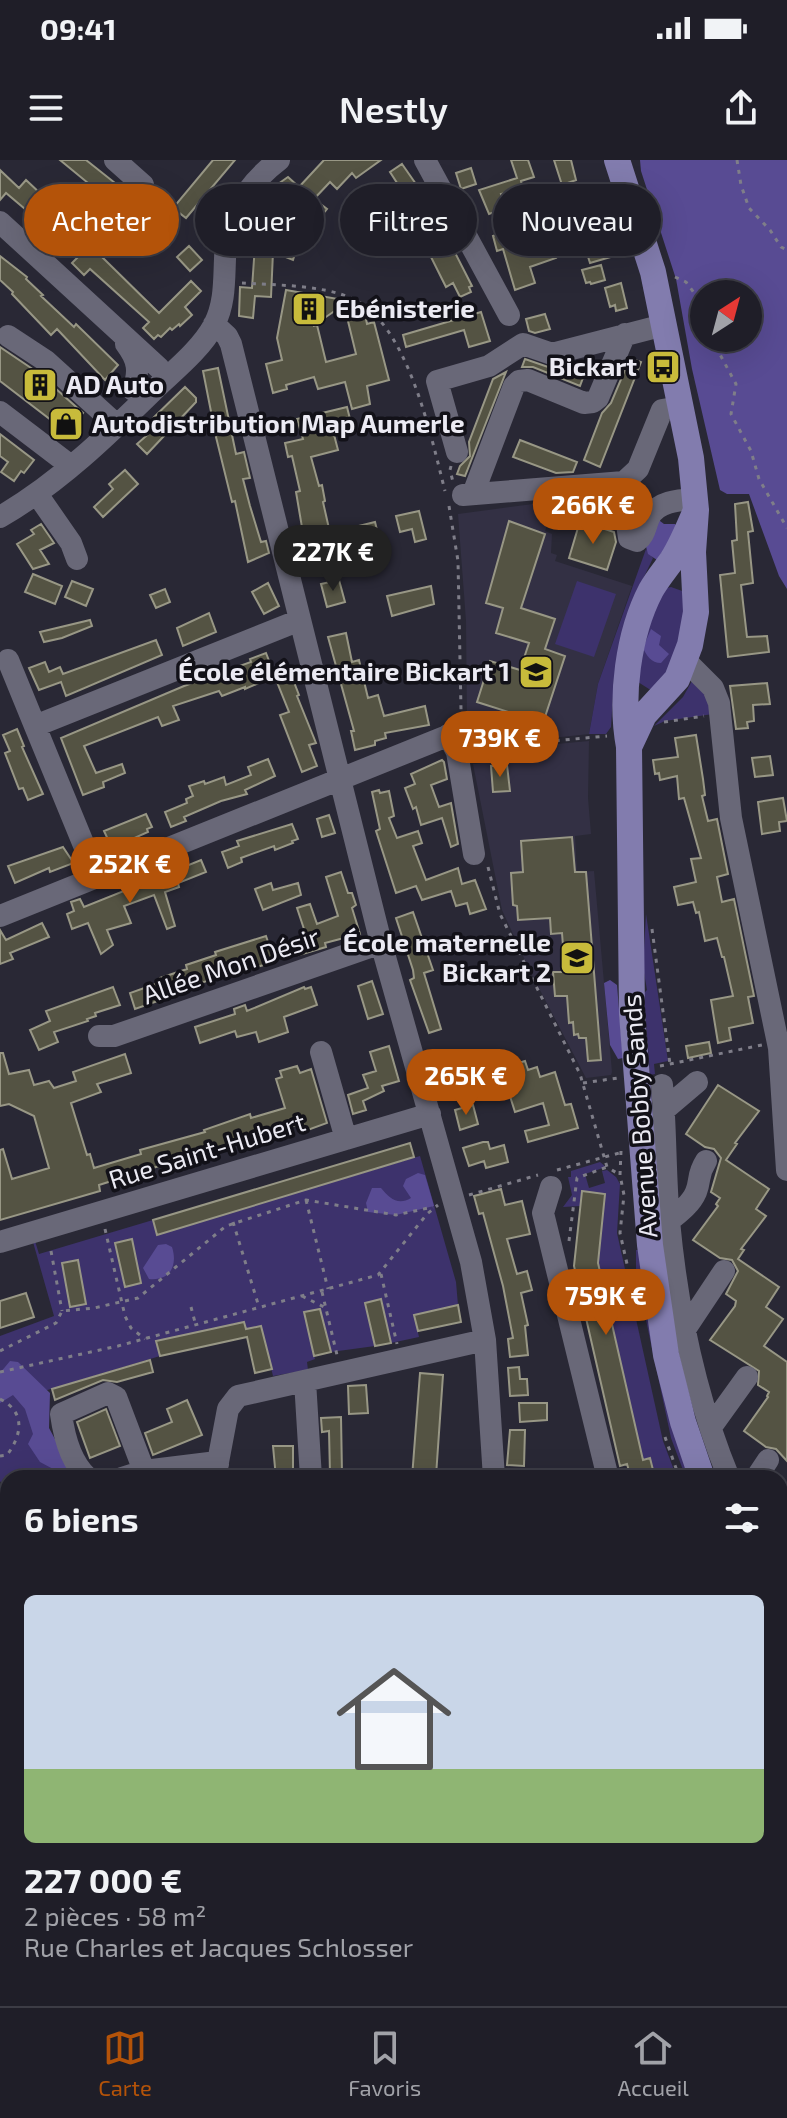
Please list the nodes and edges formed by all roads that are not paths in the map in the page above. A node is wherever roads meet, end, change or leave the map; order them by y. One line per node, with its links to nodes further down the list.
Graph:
1 (115, 160): 5 (street)
2 (279, 160): 10 (street)
3 (425, 160): 7 (street)
4 (617, 160): 8 (main road, Avenue Bobby Sands)
5 (142, 184)
6 (0, 222): 9 (street)
7 (509, 315)
8 (664, 325): 11 (street); 15 (main road, Avenue Bobby Sands)
9 (116, 330): 13 (street); 14 (street)
10 (209, 332): 13 (street); 17 (street); 27 (street)
11 (625, 334): 15 (street); 18 (street)
12 (8, 336): 17 (street)
13 (159, 368): 14 (street); 17 (street)
14 (133, 390): 17 (street)
15 (680, 407): 21 (main road, Avenue Bobby Sands)
16 (0, 412): 19 (street)
17 (108, 428): 19 (street)
18 (457, 452)
19 (78, 459): 20 (street)
20 (37, 494): 23 (street); 24 (street)
21 (696, 504): 22 (street); 25 (main road, Avenue Bobby Sands); 26 (main road, Avenue Bobby Sands)
22 (625, 510)
23 (0, 517)
24 (77, 559)
25 (656, 582): 26 (main road); 30 (main road, Avenue Bobby Sands)
26 (696, 597): 29 (main road, Avenue Bobby Sands)
27 (300, 620): 32 (street); 34 (street)
28 (8, 660): 32 (street)
29 (685, 660): 31 (main road, Avenue Bobby Sands); 41 (street)
30 (628, 682): 31 (main road); 33 (main road, Avenue Bobby Sands)
31 (661, 696): 33 (main road, Avenue Bobby Sands)
32 (35, 726): 36 (street)
33 (618, 741): 67 (main road, Avenue Bobby Sands)
34 (340, 779): 35 (street); 36 (street); 38 (street)
35 (480, 855)
36 (97, 877): 37 (street)
37 (0, 916)
38 (381, 943): 39 (street, Allée Mon Désir); 45 (street)
39 (99, 1036)
40 (321, 1052): 46 (street)
41 (784, 1065): 47 (street)
42 (659, 1076): 44 (street)
43 (697, 1082): 44 (street)
44 (664, 1110): 51 (street)
45 (430, 1114): 46 (street, Rue Saint-Hubert); 55 (street)
46 (346, 1139): 52 (street, Rue Saint-Hubert)
47 (786, 1145): 49 (street)
48 (706, 1161): 51 (street)
49 (787, 1170)
50 (551, 1187): 66 (street)
51 (669, 1221): 54 (street)
52 (0, 1242)
53 (724, 1271): 54 (street)
54 (686, 1328): 58 (street)
55 (485, 1340): 57 (street); 65 (street)
56 (747, 1377): 58 (street)
57 (305, 1381): 63 (street); 64 (street)
58 (711, 1427): 68 (street)
59 (81, 1470): 60 (street)
60 (144, 1470)
61 (152, 1470): 62 (street)
62 (215, 1470)
63 (216, 1470)
64 (311, 1470)
65 (493, 1470)
66 (606, 1470)
67 (699, 1470)
68 (726, 1470)

